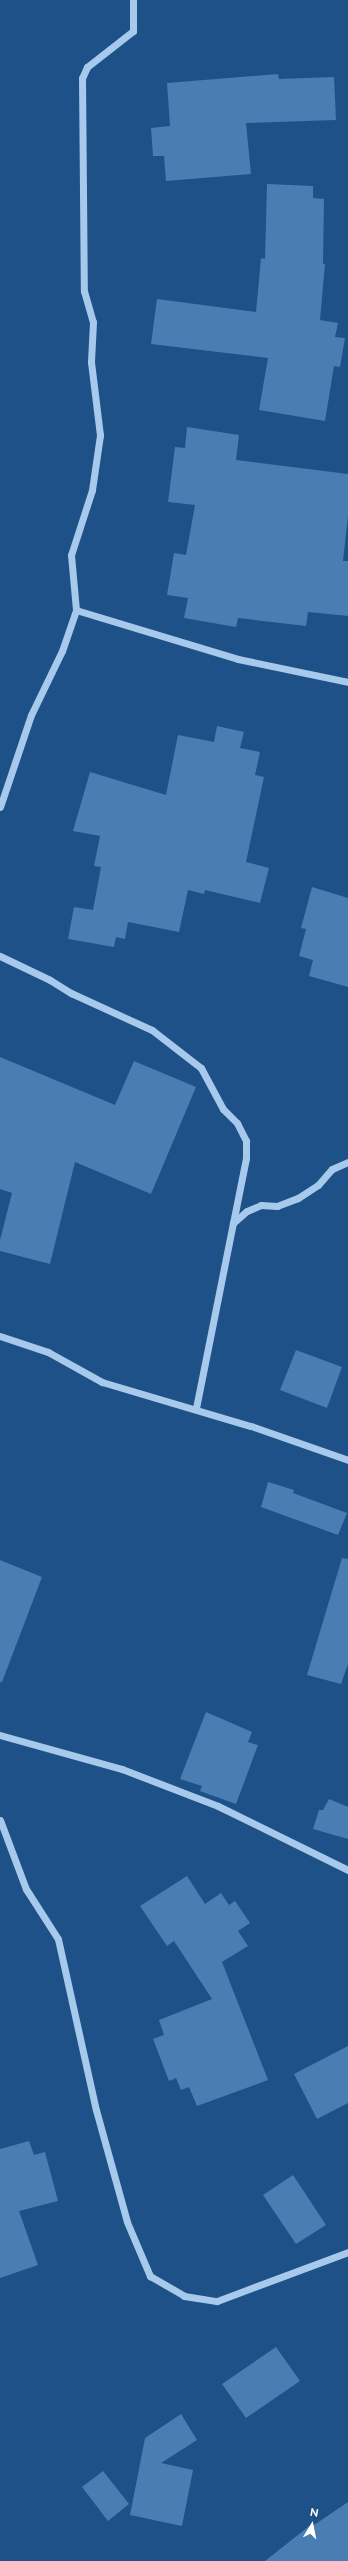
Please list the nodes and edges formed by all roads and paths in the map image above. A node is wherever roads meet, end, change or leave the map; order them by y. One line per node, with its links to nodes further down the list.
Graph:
1 (134, 0): 2 (street)
2 (76, 610): 3 (street); 4 (street)
3 (348, 682)
4 (0, 807)
5 (0, 956): 7 (street)
6 (348, 1162): 7 (street)
7 (233, 1224): 9 (street)
8 (0, 1336): 9 (street)
9 (196, 1408): 10 (street)
10 (348, 1460)
11 (0, 1735): 13 (street)
12 (0, 1820): 14 (street)
13 (348, 1870)
14 (348, 2252)

